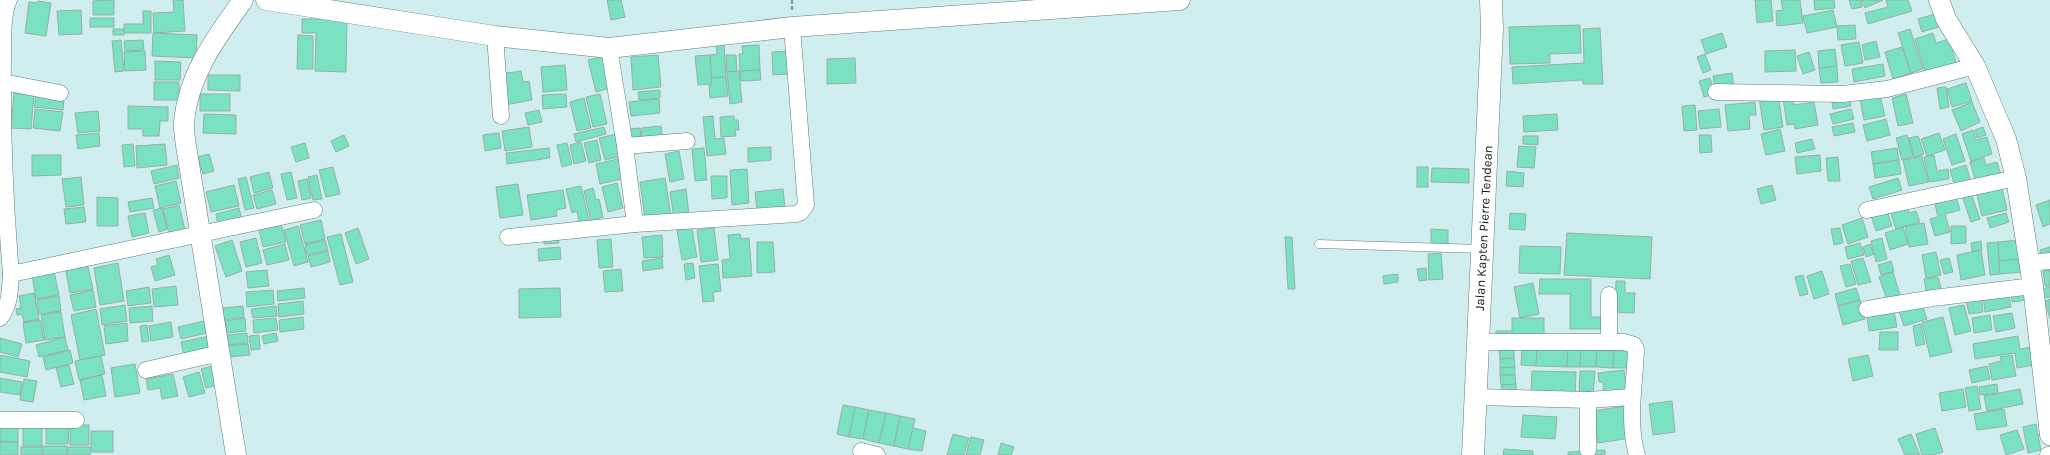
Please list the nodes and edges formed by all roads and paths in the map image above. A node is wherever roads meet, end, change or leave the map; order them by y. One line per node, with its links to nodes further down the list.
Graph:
1 (10, 0): 9 (street)
2 (243, 0): 23 (street)
3 (266, 0): 8 (street)
4 (1180, 0): 7 (street)
5 (1491, 0): 26 (main road, Jalan Kapten Pierre Tendean)
6 (1939, 0): 11 (street)
7 (792, 27): 10 (street); 22 (street)
8 (495, 36): 10 (street); 16 (street)
9 (2, 46): 12 (street)
10 (609, 48): 18 (street)
11 (1975, 66): 13 (street); 19 (street)
12 (3, 82): 14 (street); 15 (street)
13 (1716, 92)
14 (60, 94)
15 (1, 99): 29 (street)
16 (501, 116)
17 (687, 141): 18 (street)
18 (625, 146): 22 (street)
19 (2016, 178): 21 (street); 28 (street)
20 (314, 210): 23 (street)
21 (1867, 210)
22 (635, 224): 24 (street)
23 (201, 235): 29 (street); 36 (street)
24 (508, 237)
25 (1319, 244): 26 (lane)
26 (1482, 249): 34 (main road, Jalan Kapten Pierre Tendean)
27 (2050, 261): 28 (street)
28 (2028, 264): 30 (street)
29 (11, 274): 33 (street)
30 (2033, 286): 32 (street); 43 (street)
31 (1609, 295): 35 (street)
32 (1867, 309)
33 (0, 318)
34 (1478, 342): 35 (street); 38 (main road, Jalan Kapten Pierre Tendean)
35 (1609, 342): 39 (street)
36 (220, 353): 37 (street); 45 (street)
37 (146, 370)
38 (1475, 397): 40 (street); 46 (main road, Jalan Kapten Pierre Tendean)
39 (1632, 397): 40 (street); 47 (street)
40 (1588, 400): 44 (street)
41 (0, 420): 42 (street)
42 (76, 420)
43 (2050, 436)
44 (1588, 450)
45 (236, 455)
46 (1473, 455)
47 (1637, 455)

